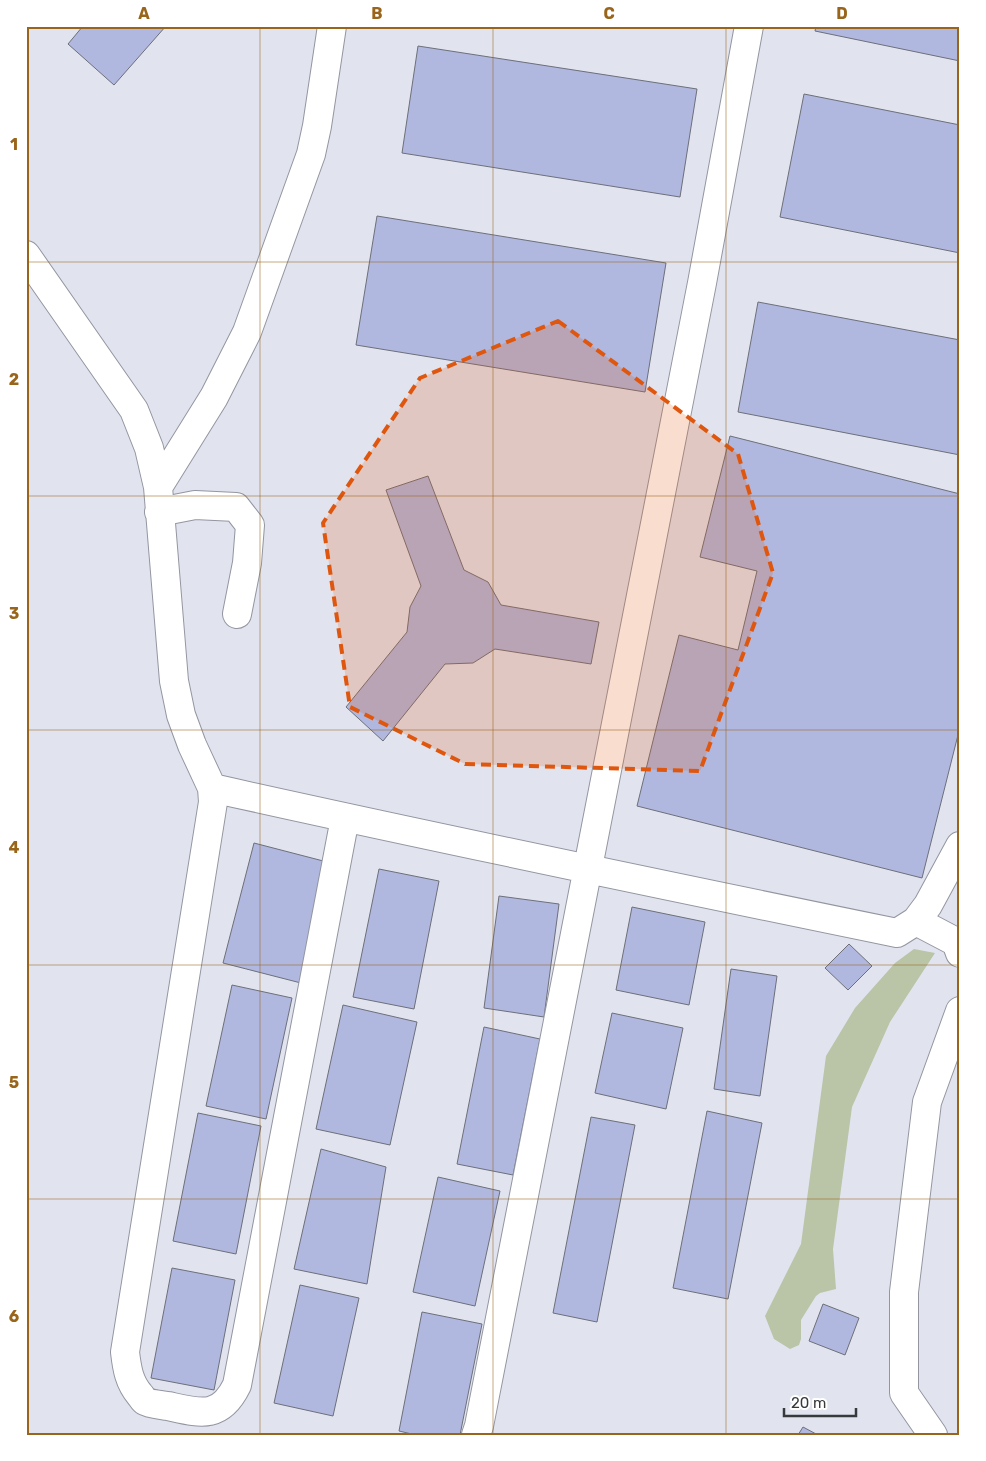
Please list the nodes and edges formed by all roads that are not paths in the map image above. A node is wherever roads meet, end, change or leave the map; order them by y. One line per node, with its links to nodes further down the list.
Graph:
1 (332, 26): 4 (lane)
2 (749, 26): 9 (lane)
3 (26, 255): 4 (lane)
4 (158, 499): 5 (lane); 6 (lane)
5 (237, 614)
6 (212, 788): 7 (lane); 7 (lane)
7 (346, 818): 9 (lane)
8 (960, 846): 10 (lane)
9 (587, 870): 10 (lane); 13 (lane)
10 (916, 921): 11 (lane)
11 (960, 953)
12 (960, 1011): 14 (lane)
13 (476, 1435)
14 (933, 1435)

